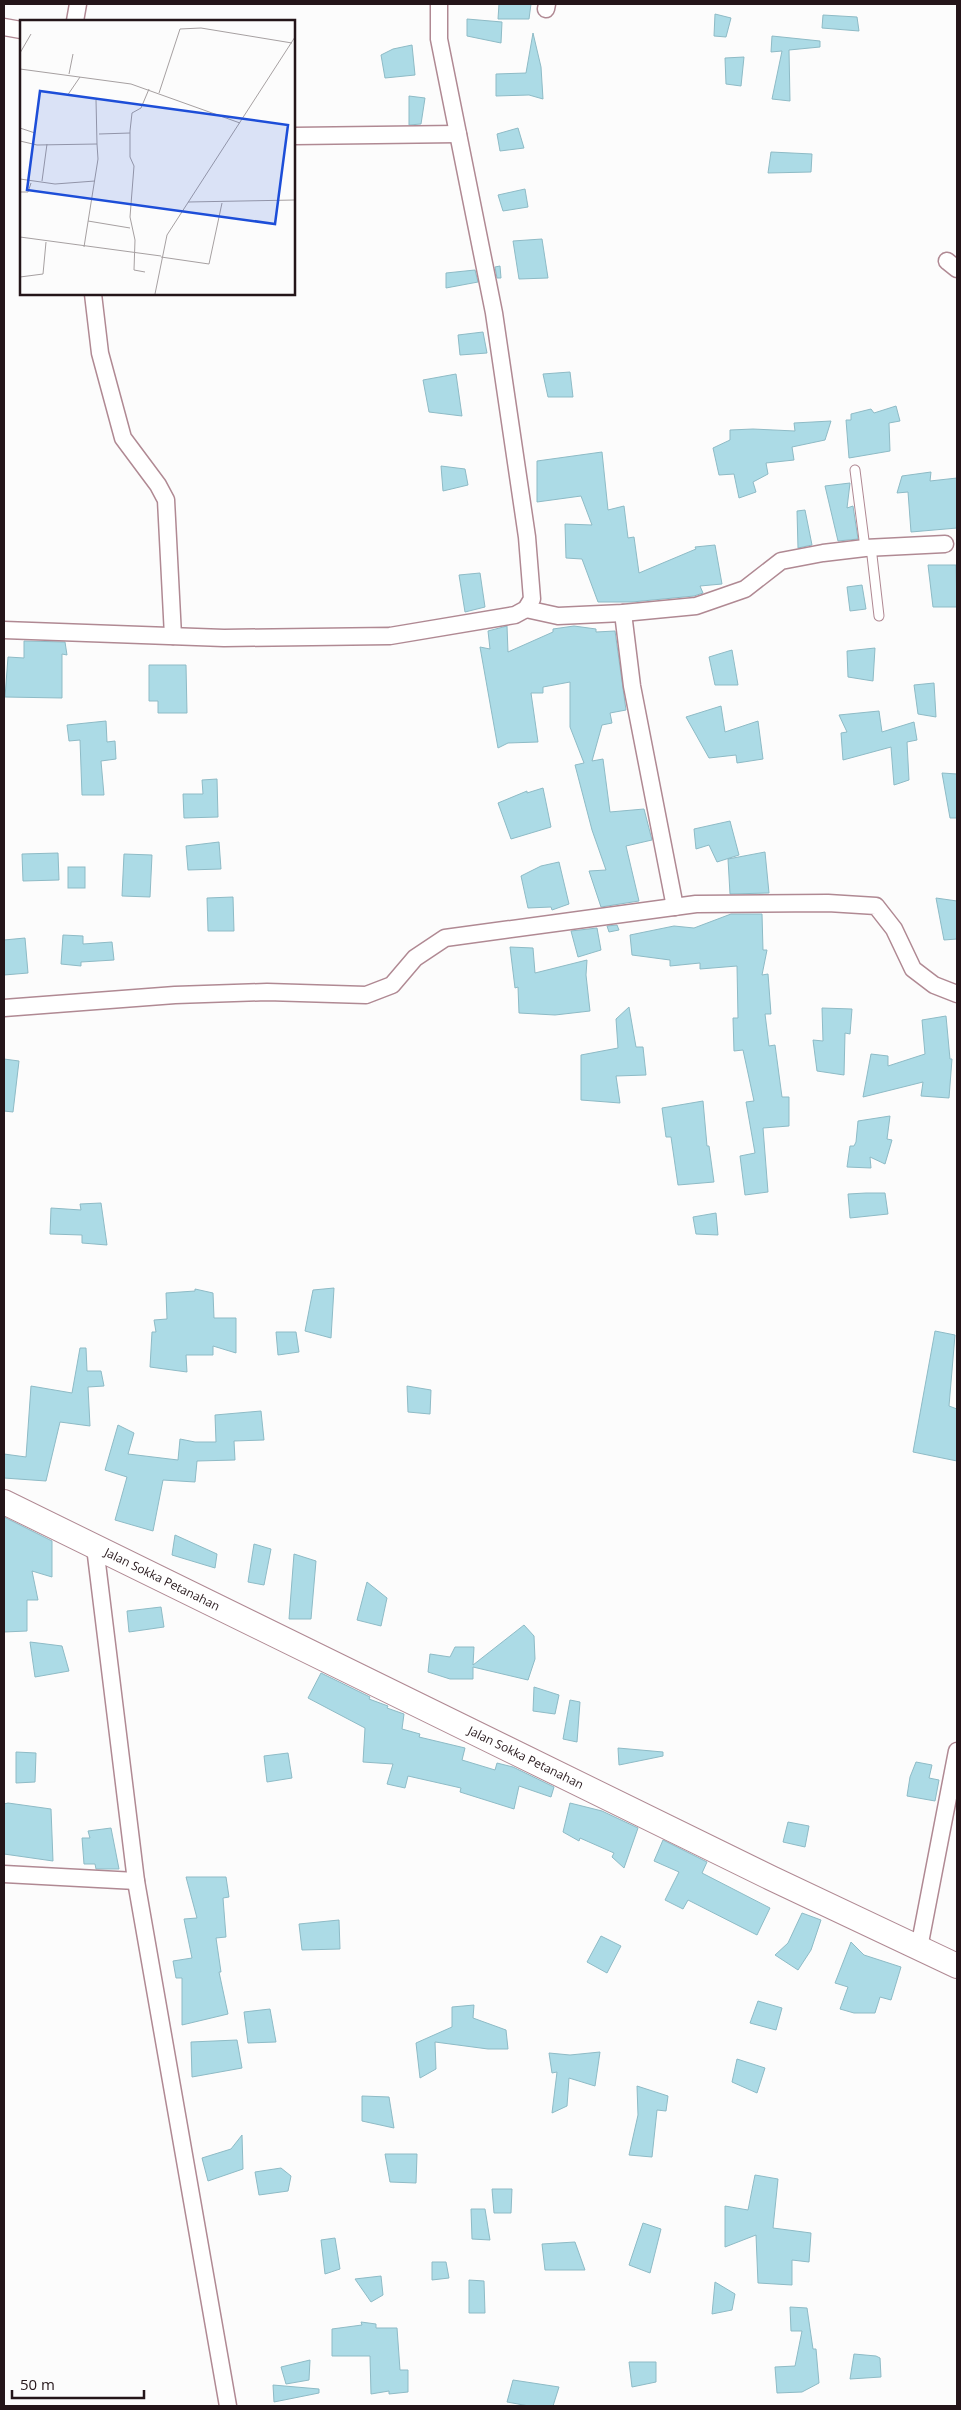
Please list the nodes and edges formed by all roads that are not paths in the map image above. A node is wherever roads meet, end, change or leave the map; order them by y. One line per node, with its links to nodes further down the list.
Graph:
1 (78, 4): 3 (street)
2 (438, 4): 6 (street)
3 (75, 20)
4 (4, 27): 5 (street)
5 (20, 30)
6 (458, 134): 7 (street); 12 (street)
7 (295, 136)
8 (93, 295): 16 (street)
9 (855, 470): 11 (lane)
10 (945, 544): 11 (street)
11 (868, 548): 13 (street); 14 (lane)
12 (526, 609): 13 (street); 16 (street)
13 (623, 613): 17 (street)
14 (879, 616)
15 (4, 630): 16 (street)
16 (173, 636)
17 (675, 907): 18 (street); 19 (street)
18 (957, 994)
19 (4, 1008)
20 (4, 1502): 21 (main road, Jalan Sokka Petanahan)
21 (95, 1547): 24 (street); 25 (main road, Jalan Sokka Petanahan)
22 (957, 1751): 25 (street)
23 (4, 1874): 24 (street)
24 (136, 1881): 27 (street)
25 (919, 1948): 26 (main road, Jalan Sokka Petanahan)
26 (957, 1966)
27 (228, 2406)

